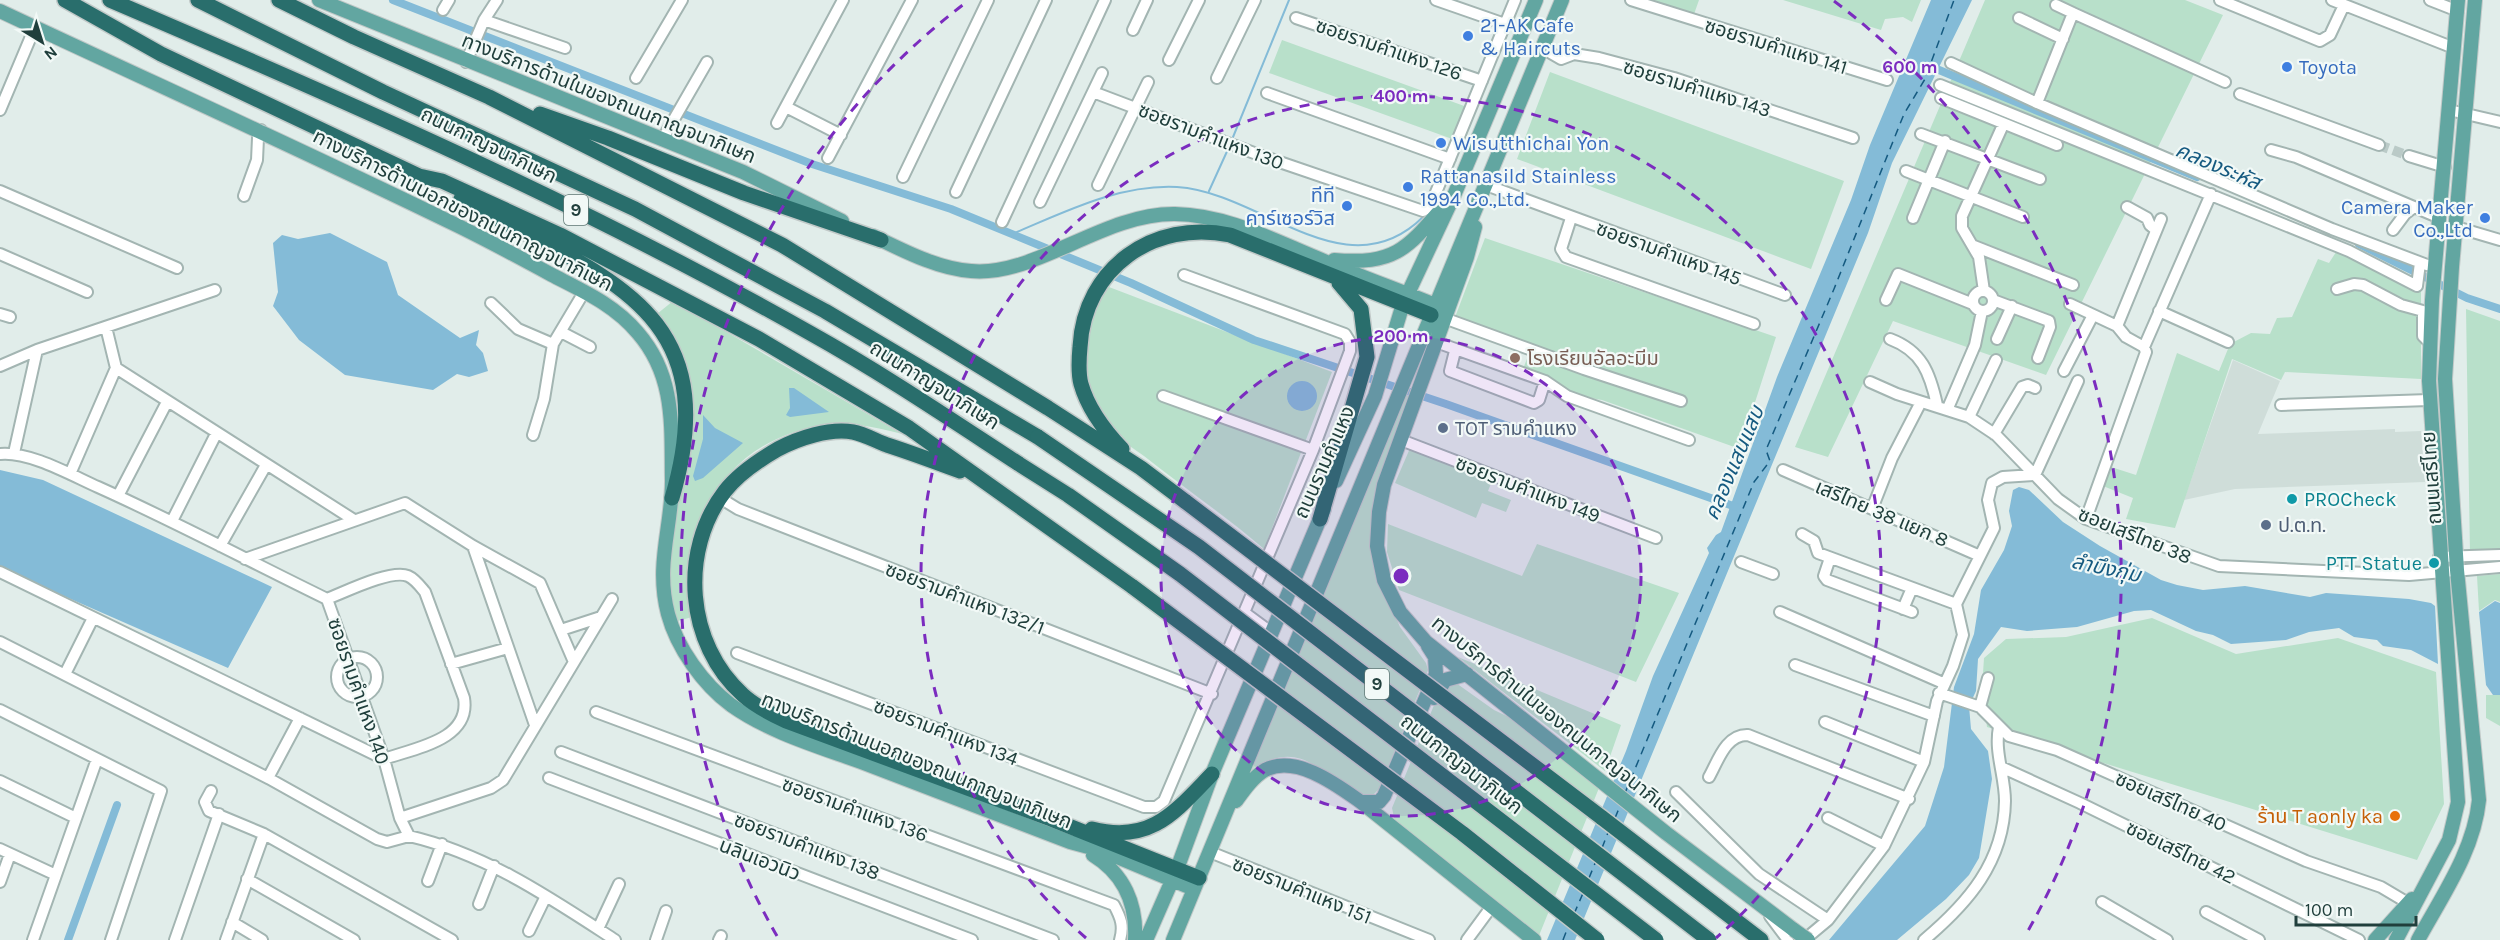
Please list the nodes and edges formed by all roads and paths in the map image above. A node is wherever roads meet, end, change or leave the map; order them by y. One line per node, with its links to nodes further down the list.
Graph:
1 (64, 0): 85 (highway)
2 (110, 0): 303 (highway, ถนนกาญจนาภิเษก / 9, bridge)
3 (198, 0): 304 (highway, ถนนกาญจนาภิเษก / 9, bridge)
4 (279, 0): 58 (highway)
5 (319, 0): 42 (main road, ทางบริการด้านในของถนนกาญจนาภิเษก)
6 (497, 0): 33 (street)
7 (682, 0): 47 (street)
8 (843, 0): 61 (street)
9 (912, 0): 71 (street)
10 (988, 0): 86 (street)
11 (1046, 0): 92 (street)
12 (1105, 0): 104 (street)
13 (1147, 0): 36 (street)
14 (1199, 0): 41 (street)
15 (1255, 0): 48 (street)
16 (1436, 0): 34 (street)
17 (1515, 0): 34 (street)
18 (1536, 0): 46 (main road, ถนนรามคำแหง)
19 (1562, 0): 39 (main road)
20 (1631, 0): 49 (street, ซอยรามคำแหง 141)
21 (2220, 0): 28 (street)
22 (2332, 0): 28 (street)
23 (2432, 0): 26 (street)
24 (2475, 0): 65 (main road, ถนนเสรีไทย)
25 (0, 2): 107 (main road)
26 (2458, 3): 40 (main road, ถนนเสรีไทย)
27 (2056, 5): 30 (street)
28 (2344, 5): 40 (street)
29 (0, 11): 35 (main road, ทางบริการด้านนอกของถนนกาญจนาภิเษก)
30 (2073, 13): 37 (street); 52 (street)
31 (1296, 18): 50 (street, ซอยรามคำแหง 126)
32 (2019, 18): 37 (street)
33 (484, 20): 38 (street); 42 (street)
34 (1505, 24): 50 (street)
35 (35, 27): 63 (street); 69 (main road, ทางบริการด้านนอกของถนนกาญจนาภิเษก)
36 (1133, 30)
37 (2063, 39): 60 (street)
38 (565, 48)
39 (1542, 48): 53 (main road); 72 (street, ซอยรามคำแหง 143)
40 (2454, 48): 64 (main road, ถนนเสรีไทย)
41 (1169, 60)
42 (466, 62): 73 (main road, ทางบริการด้านในของถนนกาญจนาภิเษก)
43 (707, 62): 73 (street)
44 (1951, 63): 60 (street)
45 (1102, 73): 55 (street)
46 (1504, 76): 53 (main road); 93 (main road, ถนนรามคำแหง)
47 (636, 78)
48 (1217, 78)
49 (1887, 80)
50 (1482, 81): 81 (street)
51 (1148, 82): 62 (street)
52 (2225, 82)
53 (1526, 85): 90 (main road)
54 (1940, 86): 83 (street)
55 (1093, 92): 62 (street, ซอยรามคำแหง 130); 97 (street)
56 (1267, 93): 81 (street)
57 (2240, 94): 76 (street)
58 (489, 97): 108 (highway); 175 (highway)
59 (1941, 98): 68 (street)
60 (2037, 103): 83 (street)
61 (786, 107): 67 (street); 71 (street)
62 (1137, 108): 81 (street, ซอยรามคำแหง 130); 89 (street)
63 (0, 110)
64 (2449, 110): 65 (street); 82 (main road, ถนนเสรีไทย)
65 (2465, 114): 66 (street); 105 (main road, ถนนเสรีไทย)
66 (2500, 122)
67 (777, 123)
68 (2003, 125): 75 (street); 80 (street)
69 (261, 130): 95 (street); 107 (main road, ทางบริการด้านนอกของถนนกาญจนาภิเษก)
70 (1922, 134): 74 (street)
71 (841, 135): 79 (street)
72 (1853, 138)
73 (662, 140): 108 (main road, ทางบริการด้านในของถนนกาญจนาภิเษก)
74 (1945, 141): 80 (street); 88 (street)
75 (2056, 145)
76 (2379, 145)
77 (2271, 150): 99 (street)
78 (2409, 156): 82 (street)
79 (828, 158)
80 (1989, 158): 87 (street); 96 (street)
81 (1450, 159)
82 (2445, 167): 103 (main road, ถนนเสรีไทย)
83 (2176, 170): 94 (street); 113 (street)
84 (1905, 171): 88 (street)
85 (419, 176): 179 (highway); 181 (highway)
86 (903, 177)
87 (2040, 179)
88 (1928, 180): 96 (street); 102 (street)
89 (1098, 185)
90 (1486, 185): 101 (street, ซอยรามคำแหง 145); 132 (main road, ทางบริการด้านในของถนนกาญจนาภิเษก)
91 (0, 191): 114 (street)
92 (956, 192)
93 (1455, 193): 112 (main road); 124 (main road, ถนนรามคำแหง)
94 (2211, 194): 113 (street); 131 (street)
95 (244, 196)
96 (1971, 197): 100 (street); 110 (street)
97 (1040, 202)
98 (2127, 207): 135 (street)
99 (2414, 207): 103 (street); 106 (street)
100 (2023, 217)
101 (1571, 218): 123 (street, ซอยรามคำแหง 145); 134 (street)
102 (1913, 218)
103 (2440, 218): 113 (main road, ถนนเสรีไทย)
104 (1002, 222)
105 (2456, 226): 109 (street); 198 (main road, ถนนเสรีไทย)
106 (2393, 230)
107 (488, 240): 120 (main road, ทางบริการด้านนอกของถนนกาญจนาภิเษก)
108 (881, 240): 112 (main road, ทางบริการด้านในของถนนกาญจนาภิเษก)
109 (2500, 240)
110 (1974, 246): 117 (street); 121 (street)
111 (0, 254): 122 (street)
112 (1317, 258): 124 (main road, ทางบริการด้านในของถนนกาญจนาภิเษก)
113 (2426, 264): 142 (main road, ถนนเสรีไทย)
114 (177, 268)
115 (1184, 275): 171 (street)
116 (1330, 276): 124 (highway); 175 (highway); 184 (highway)
117 (2073, 285)
118 (2337, 289): 142 (street)
119 (214, 290): 136 (street)
120 (584, 291): 137 (street); 181 (main road, ทางบริการด้านนอกของถนนกาญจนาภิเษก)
121 (1984, 291): 126 (street); 130 (street)
122 (87, 292)
123 (1785, 295)
124 (1405, 299): 132 (highway); 184 (main road, ถนนรามคำแหง)
125 (1886, 300): 130 (street)
126 (1993, 300): 129 (street); 130 (street)
127 (491, 303): 143 (street)
128 (2070, 304): 133 (street)
129 (2012, 306): 139 (street); 148 (street)
130 (1978, 308): 164 (street)
131 (2159, 311): 141 (street); 147 (street)
132 (1437, 313): 140 (main road, ทางบริการด้านในของถนนกาญจนาภิเษก); 158 (street); 249 (main road, ถนนรามคำแหง)
133 (2093, 315): 135 (street); 152 (street)
134 (1754, 324)
135 (2117, 326): 147 (street)
136 (106, 327): 145 (street); 151 (street)
137 (561, 332): 143 (street); 144 (street)
138 (1890, 339): 162 (street)
139 (1997, 339)
140 (1436, 342): 146 (street); 169 (main road, ทางบริการด้านในของถนนกาญจนาภิเษก)
141 (2228, 342)
142 (2429, 342): 159 (main road, ถนนเสรีไทย)
143 (553, 344): 168 (street)
144 (590, 347)
145 (37, 350): 150 (street); 172 (street)
146 (1455, 351): 153 (street); 153 (street)
147 (2145, 351): 185 (street)
148 (2038, 358)
149 (1996, 360): 165 (street)
150 (0, 366)
151 (116, 368): 160 (street); 177 (street)
152 (2064, 371)
153 (1545, 381): 170 (street)
154 (2078, 381): 178 (street)
155 (1870, 382): 161 (street, ซอยเสรีไทย 38)
156 (2035, 388): 167 (street)
157 (1163, 396): 171 (street)
158 (1681, 400)
159 (2429, 400): 163 (street); 197 (main road, ถนนเสรีไทย)
160 (167, 402): 166 (street); 180 (street)
161 (1921, 402): 162 (street, ซอยเสรีไทย 38); 183 (street)
162 (1937, 405): 164 (street, ซอยเสรีไทย 38)
163 (2282, 405)
164 (1948, 408): 165 (street, ซอยเสรีไทย 38)
165 (1969, 417): 167 (street, ซอยเสรีไทย 38)
166 (216, 434): 174 (street); 187 (street)
167 (1994, 434): 178 (street, ซอยเสรีไทย 38)
168 (533, 435)
169 (1401, 440): 189 (street, ซอยรามคำแหง 149); 213 (main road, ทางบริการด้านในของถนนกาญจนาภิเษก)
170 (1689, 440)
171 (1313, 450): 207 (street)
172 (14, 453): 173 (street, ซอยรามคำแหง 140); 177 (street, ซอยรามคำแหง 140)
173 (0, 454)
174 (266, 465): 186 (street); 190 (street)
175 (1141, 468): 305 (highway, bridge)
176 (1783, 470): 183 (street, เสรีไทย 38 แยก 8)
177 (70, 474): 180 (street, ซอยรามคำแหง 140)
178 (2035, 475): 185 (street, ซอยเสรีไทย 38); 193 (street)
179 (983, 479): 182 (highway); 302 (highway, bridge)
180 (118, 496): 187 (street, ซอยรามคำแหง 140)
181 (672, 498): 257 (main road, ทางบริการด้านนอกของถนนกาญจนาภิเษก)
182 (720, 498): 224 (street, ซอยรามคำแหง 132/1); 253 (highway)
183 (1872, 509): 193 (street, เสรีไทย 38 แยก 8)
184 (1320, 519): 211 (main road, ถนนรามคำแหง)
185 (2086, 519): 197 (street, ซอยเสรีไทย 38)
186 (354, 520): 191 (street); 195 (street)
187 (172, 521): 190 (street, ซอยรามคำแหง 140)
188 (1802, 534): 194 (street)
189 (1656, 538)
190 (220, 546): 195 (street, ซอยรามคำแหง 140)
191 (473, 546): 210 (street); 214 (street)
192 (2500, 555): 198 (street)
193 (1980, 556): 205 (street)
194 (1830, 558): 202 (street); 202 (street)
195 (244, 559): 203 (street, ซอยรามคำแหง 140)
196 (1741, 562): 201 (street)
197 (2440, 564): 198 (street, ซอยเสรีไทย 38); 271 (main road, ถนนเสรีไทย)
198 (2457, 564): 199 (street); 313 (main road, ถนนเสรีไทย)
199 (2500, 567)
200 (0, 572): 209 (street)
201 (1773, 574)
202 (1912, 588): 205 (street)
203 (327, 599): 216 (street, ซอยรามคำแหง 140); 218 (street)
204 (612, 599): 208 (street)
205 (1956, 604): 223 (street)
206 (1780, 612): 223 (street, ซอยเสรีไทย 40)
207 (1245, 613): 211 (street); 224 (street)
208 (601, 617): 210 (street); 217 (street)
209 (93, 618): 220 (street); 230 (street)
210 (561, 630): 217 (street)
211 (1272, 633): 239 (main road, ถนนรามคำแหง)
212 (0, 642): 220 (street)
213 (1426, 642): 221 (main road, ทางบริการด้านในของถนนกาญจนาภิเษก); 247 (main road)
214 (508, 648): 218 (street); 232 (street)
215 (737, 653): 224 (street, ซอยรามคำแหง 134)
216 (349, 660): 225 (street, ซอยรามคำแหง 140); 225 (street); 225 (street)
217 (574, 662): 232 (street)
218 (452, 664): 236 (street)
219 (1795, 665): 229 (street)
220 (65, 674): 242 (street)
221 (1467, 674): 254 (main road); 283 (main road, ทางบริการด้านในของถนนกาญจนาภิเษก)
222 (1988, 678): 226 (street)
223 (1943, 691): 226 (street, ซอยเสรีไทย 40); 229 (street)
224 (1212, 694)
225 (362, 695): 236 (street, ซอยรามคำแหง 140)
226 (1977, 706): 233 (street, ซอยเสรีไทย 40)
227 (0, 710): 235 (street)
228 (596, 712): 295 (street, ซอยรามคำแหง 136)
229 (1934, 716): 237 (street)
230 (300, 718): 236 (street); 242 (street)
231 (1825, 722): 237 (street)
232 (535, 725): 250 (street)
233 (1999, 728): 238 (street); 274 (street, ซอยเสรีไทย 40)
234 (561, 752): 294 (street, ซอยรามคำแหง 138)
235 (97, 759): 252 (street); 285 (street)
236 (384, 759): 250 (street, ซอยรามคำแหง 140)
237 (1924, 762): 246 (street)
238 (2001, 767): 307 (street); 310 (street, ซอยเสรีไทย 42)
239 (1212, 774): 253 (highway); 265 (main road, ถนนรามคำแหง)
240 (549, 777): 293 (street, นลินเอวนิว)
241 (1709, 777): 246 (street)
242 (268, 778): 256 (street)
243 (0, 781): 252 (street)
244 (211, 791): 248 (street)
245 (1676, 792): 279 (street)
246 (1909, 799): 259 (street)
247 (1361, 802): 249 (main road); 254 (main road)
248 (219, 814): 255 (street); 286 (street)
249 (1224, 816): 261 (main road, ถนนรามคำแหง)
250 (400, 818): 256 (street, ซอยรามคำแหง 140)
251 (1828, 818): 259 (street)
252 (76, 819): 264 (street)
253 (1051, 819): 265 (highway)
254 (1392, 825): 276 (main road)
255 (264, 834): 266 (street); 290 (street)
256 (409, 836): 258 (street)
257 (1070, 842): 265 (main road, ทางบริการด้านนอกของถนนกาญจนาภิเษก); 296 (main road)
258 (442, 844): 263 (street); 267 (street)
259 (1884, 846): 279 (street)
260 (0, 849): 262 (street)
261 (1209, 852): 270 (main road, ถนนรามคำแหง); 299 (street, ซอยรามคำแหง 151)
262 (10, 854): 264 (street); 268 (street)
263 (494, 866): 272 (street); 275 (street)
264 (56, 874): 284 (street)
265 (1174, 875): 270 (highway); 297 (main road, ถนนรามคำแหง)
266 (247, 879): 280 (street); 289 (street)
267 (428, 881)
268 (0, 882)
269 (619, 884): 281 (street)
270 (1196, 884): 298 (main road, ถนนรามคำแหง)
271 (2425, 886): 274 (main road); 312 (main road, ถนนเสรีไทย)
272 (546, 896): 281 (street); 282 (street)
273 (2102, 902): 308 (street)
274 (2408, 903): 311 (main road)
275 (479, 904)
276 (1492, 906): 300 (street); 301 (main road)
277 (666, 911): 292 (street)
278 (2206, 912): 309 (street)
279 (1828, 920): 306 (street)
280 (232, 922): 287 (street); 288 (street)
281 (598, 929): 291 (street)
282 (529, 931)
283 (1791, 935): 306 (main road, ทางบริการด้านในของถนนกาญจนาภิเษก, bridge)
284 (33, 940)
285 (111, 940)
286 (175, 940)
287 (226, 940)
288 (262, 940)
289 (354, 940)
290 (452, 940)
291 (615, 940)
292 (656, 940)
293 (972, 940)
294 (1053, 940)
295 (1120, 940)
296 (1136, 940)
297 (1146, 940)
298 (1173, 940)
299 (1429, 940)
300 (1467, 940)
301 (1534, 940)
302 (1597, 940)
303 (1656, 940)
304 (1709, 940)
305 (1761, 940)
306 (1806, 940)
307 (1924, 940)
308 (2167, 940)
309 (2259, 940)
310 (2359, 940)
311 (2375, 940)
312 (2396, 940)
313 (2418, 940)

